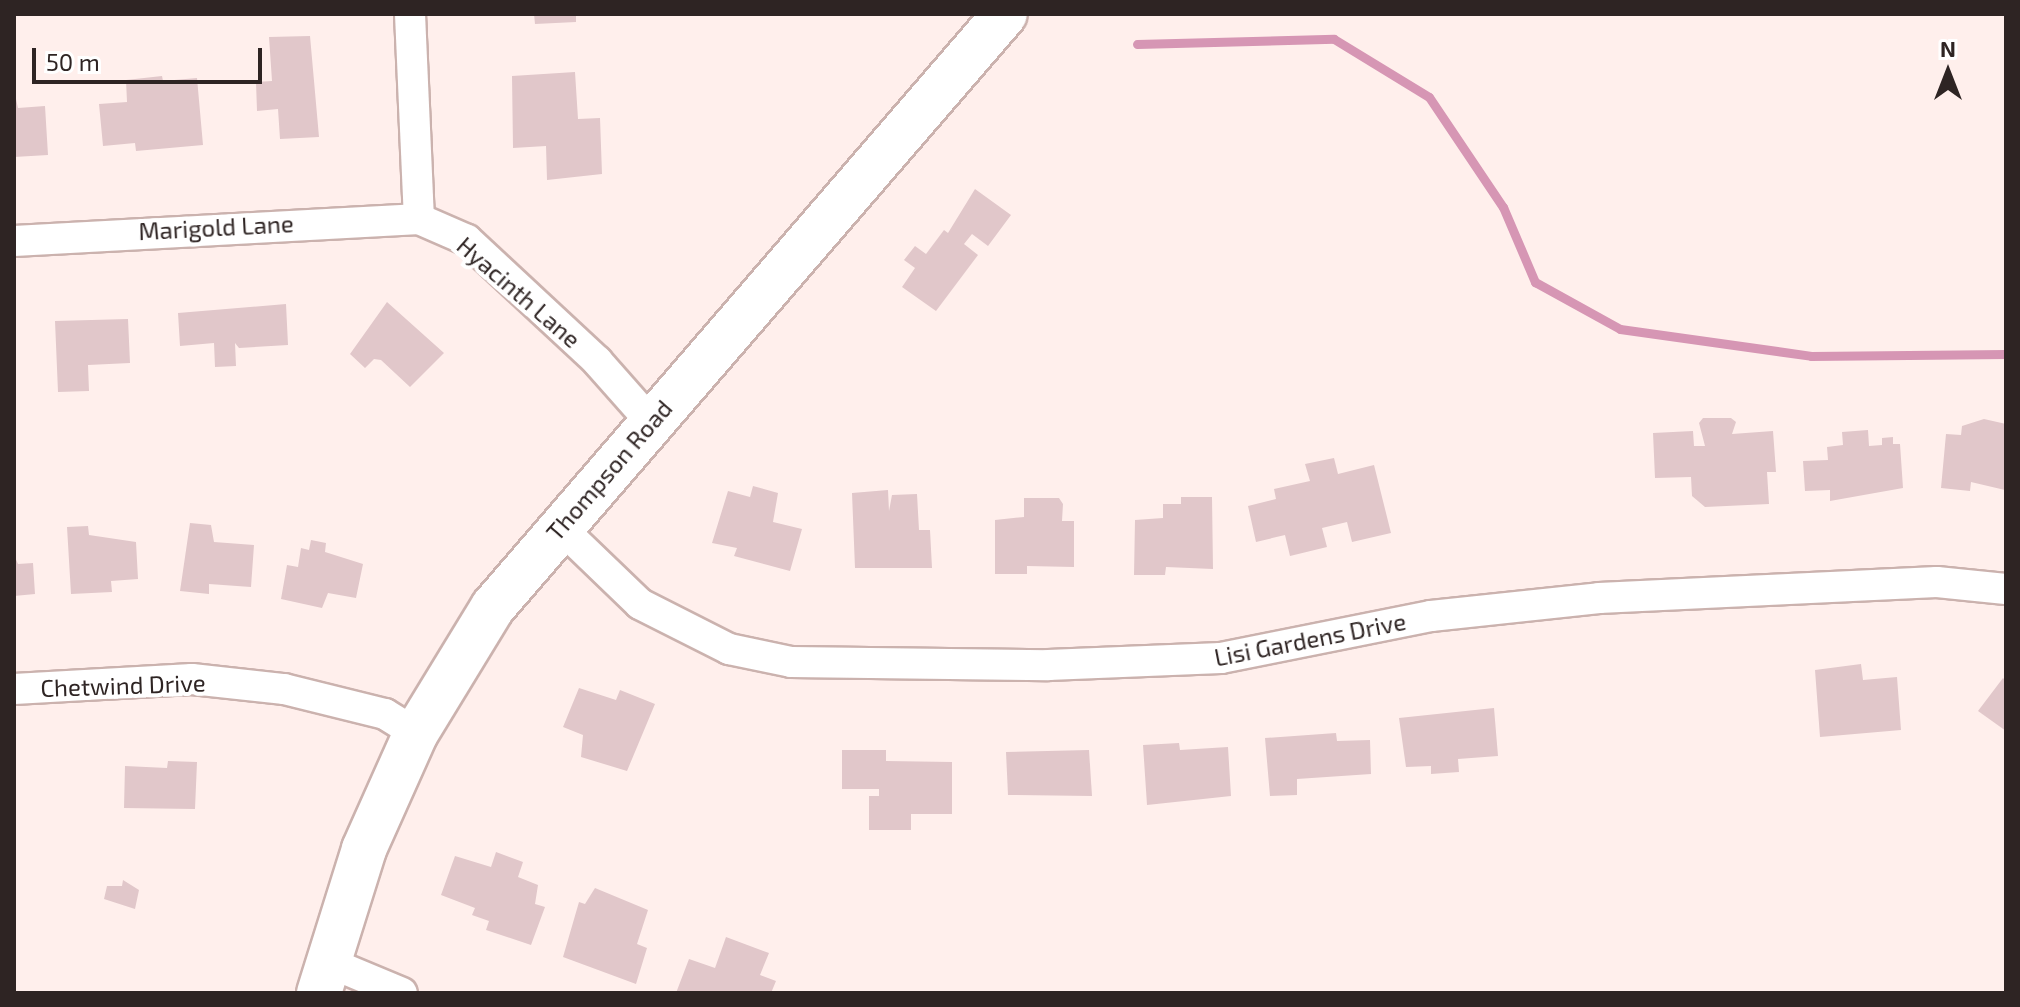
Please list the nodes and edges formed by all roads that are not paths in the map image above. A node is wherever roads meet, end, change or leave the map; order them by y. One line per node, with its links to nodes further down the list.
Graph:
1 (410, 14): 3 (street)
2 (1005, 14): 5 (street, Thompson Road)
3 (419, 219): 4 (street, Marigold Lane); 5 (street, Hyacinth Lane)
4 (14, 241)
5 (651, 422): 6 (street, Thompson Road)
6 (559, 526): 7 (street, Lisi Gardens Drive); 9 (street, Thompson Road)
7 (2006, 589)
8 (14, 689): 9 (street, Chetwind Drive)
9 (416, 733): 10 (street, Thompson Road)
10 (323, 978): 11 (street)
11 (402, 993)

